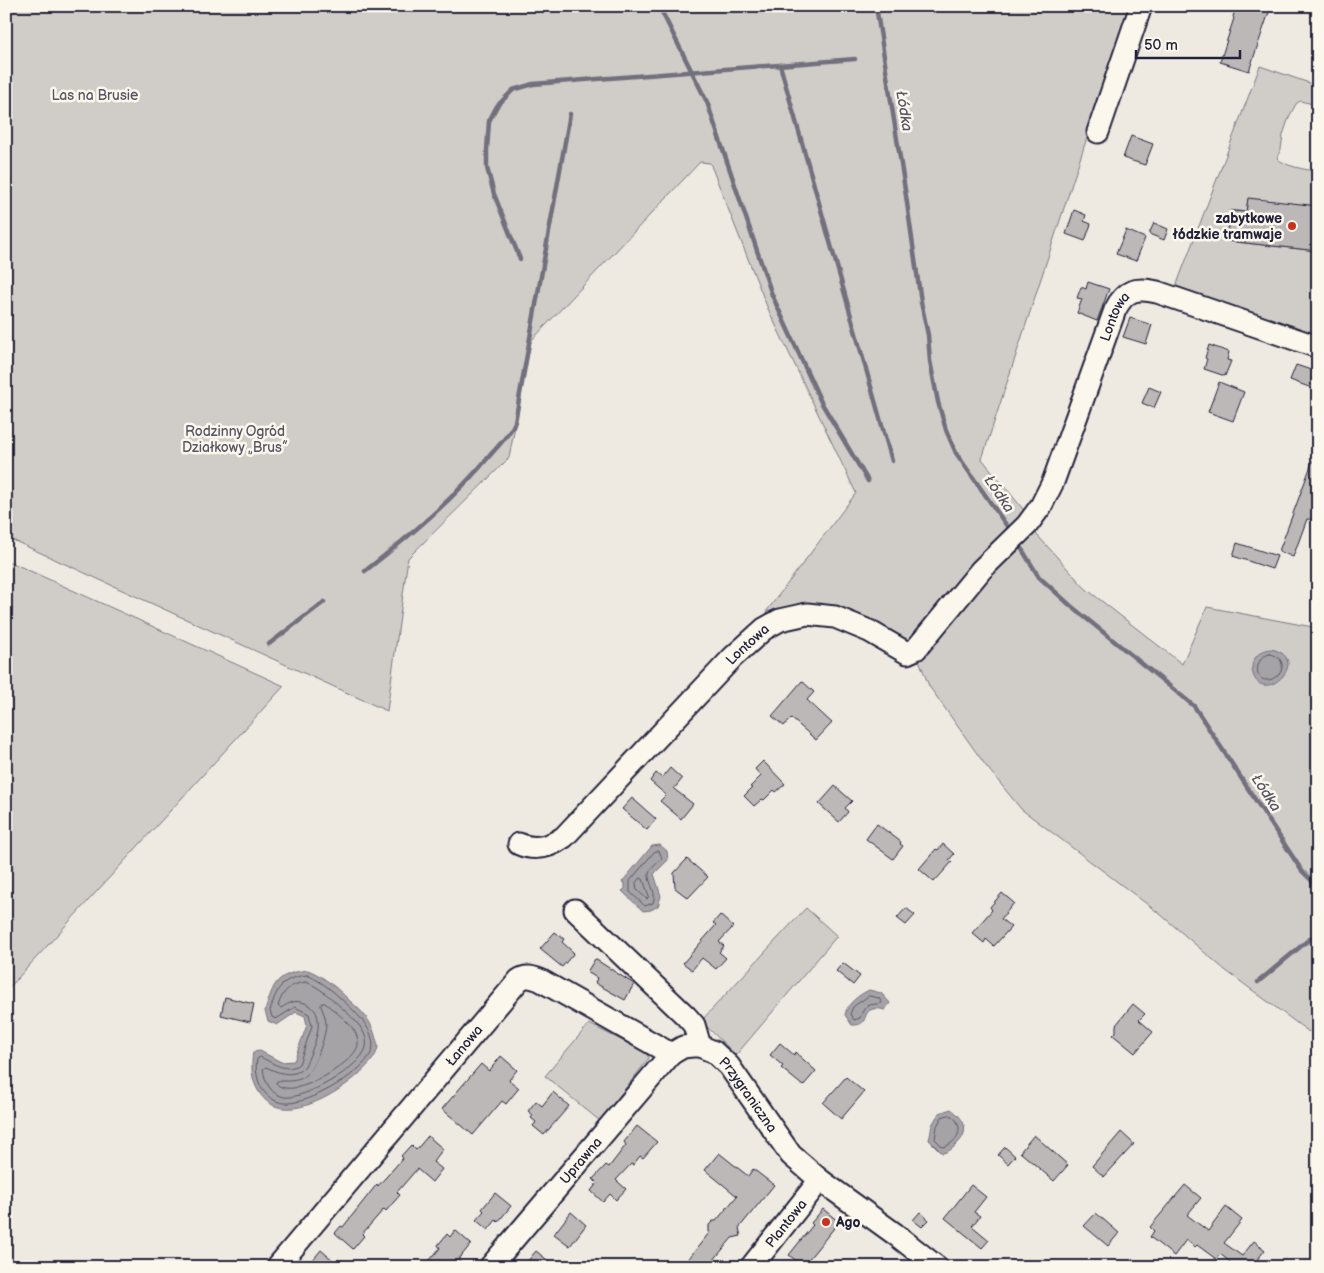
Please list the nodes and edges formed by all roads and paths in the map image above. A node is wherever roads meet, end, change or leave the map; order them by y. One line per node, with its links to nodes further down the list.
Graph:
1 (1141, 6): 2 (street)
2 (1098, 132)
3 (1318, 347): 4 (street, Lontowa)
4 (518, 844)
5 (575, 910): 6 (street)
6 (700, 1046): 7 (street); 8 (street, Przygraniczna)
7 (671, 1054): 9 (street, Łanowa); 10 (street, Uprawna)
8 (820, 1180): 11 (street, Plantowa); 12 (street, Przygraniczna)
9 (277, 1267)
10 (490, 1267)
11 (751, 1267)
12 (937, 1267)

